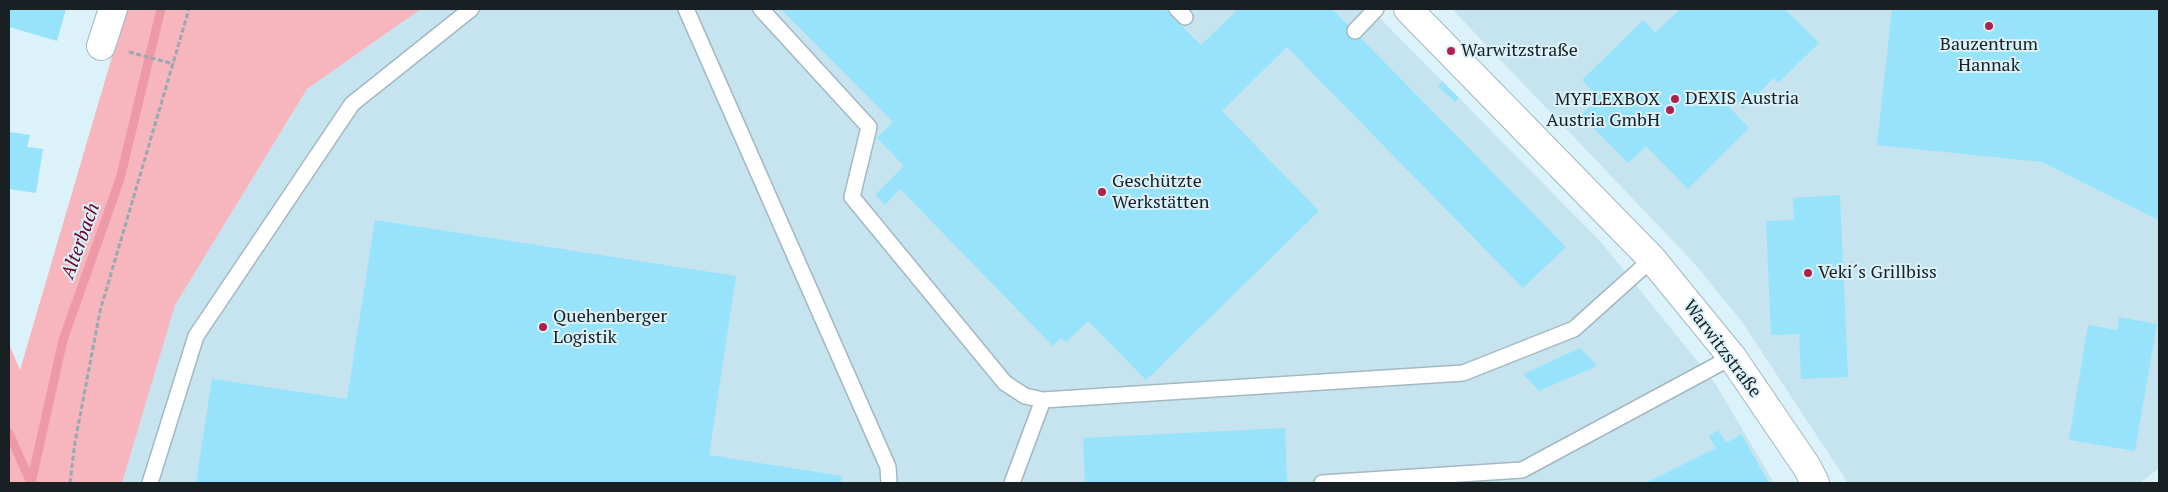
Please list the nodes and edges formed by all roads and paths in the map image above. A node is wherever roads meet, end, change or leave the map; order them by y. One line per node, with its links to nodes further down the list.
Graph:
1 (113, 9): 9 (street)
2 (189, 9): 10 (path)
3 (471, 9): 15 (lane)
4 (686, 9): 16 (lane)
5 (761, 9): 13 (lane)
6 (1376, 9): 8 (lane)
7 (1408, 9): 11 (street, Warwitzstraße)
8 (1355, 31)
9 (110, 48): 10 (path)
10 (174, 64): 14 (path)
11 (1652, 259): 12 (street, Warwitzstraße); 13 (lane)
12 (1732, 357): 18 (lane); 19 (street, Warwitzstraße)
13 (1043, 400): 17 (lane)
14 (70, 483)
15 (150, 483)
16 (889, 483)
17 (1012, 483)
18 (1322, 483)
19 (1815, 483)

